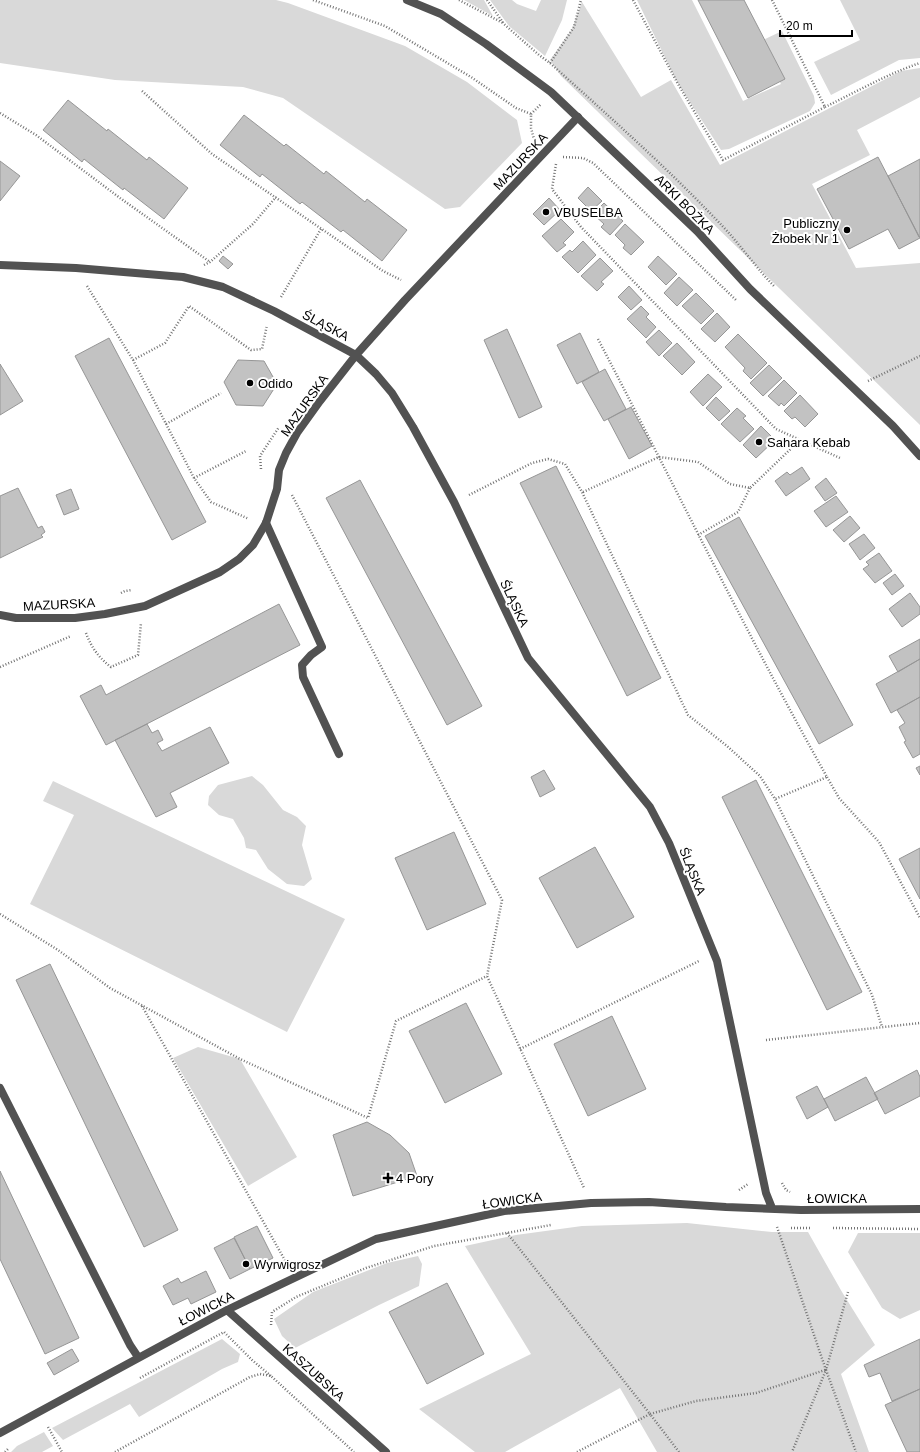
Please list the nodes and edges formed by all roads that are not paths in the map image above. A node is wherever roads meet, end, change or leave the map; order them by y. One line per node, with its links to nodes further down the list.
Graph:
1 (408, 0): 2 (street, ARKI BOŻKA)
2 (578, 117): 4 (street, MAZURSKA); 5 (street, ARKI BOŻKA)
3 (0, 265): 4 (street, ŚLĄSKA)
4 (356, 355): 6 (street, MAZURSKA); 10 (street, ŚLĄSKA)
5 (920, 456)
6 (266, 523): 7 (street, MAZURSKA); 8 (street)
7 (0, 615)
8 (339, 754)
9 (0, 1088): 13 (street)
10 (772, 1208): 11 (street, ŁOWICKA); 12 (street, ŁOWICKA)
11 (920, 1209)
12 (227, 1310): 13 (street, ŁOWICKA); 15 (street, KASZUBSKA)
13 (138, 1357): 14 (street, ŁOWICKA)
14 (0, 1433)
15 (386, 1452)

